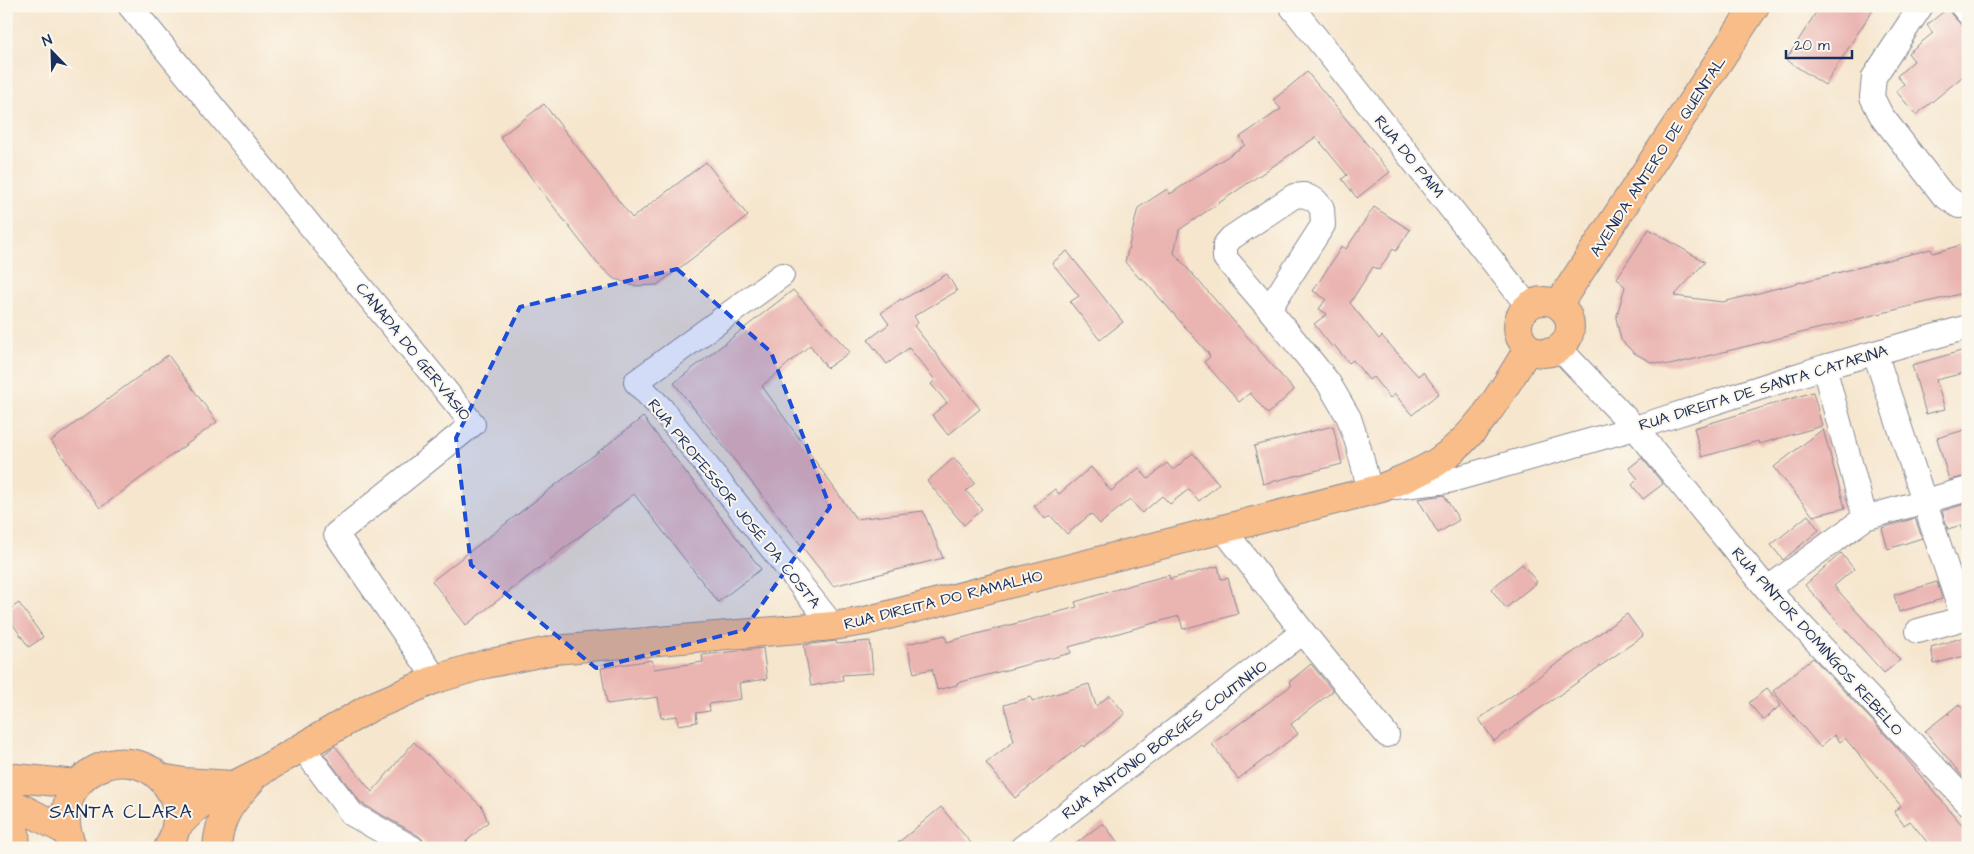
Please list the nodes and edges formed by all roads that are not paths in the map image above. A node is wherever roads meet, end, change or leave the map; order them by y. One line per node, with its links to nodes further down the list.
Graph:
1 (130, 6): 28 (street, CANADA DO GERVÁSIO)
2 (1291, 6): 10 (street, RUA DO PAIM)
3 (1755, 6): 9 (main road, AVENIDA ANTERO DE QUENTAL)
4 (1921, 6): 7 (street)
5 (1962, 6): 6 (street)
6 (1968, 13)
7 (1968, 205)
8 (782, 275): 25 (street, RUA PROFESSOR JOSÉ DA COSTA)
9 (1558, 305): 10 (main road); 14 (main road)
10 (1528, 306): 13 (main road)
11 (1270, 309): 11 (street); 19 (street)
12 (1968, 327): 15 (street, RUA DIREITA DE SANTA CATARINA)
13 (1528, 348): 14 (main road); 19 (main road)
14 (1559, 348): 17 (street, RUA DIREITA DE SANTA CATARINA)
15 (1875, 353): 16 (street, RUA DIREITA DE SANTA CATARINA); 20 (street)
16 (1824, 367): 17 (street, RUA DIREITA DE SANTA CATARINA); 21 (street)
17 (1635, 428): 19 (street, RUA DIREITA DO RAMALHO); 23 (street, RUA PINTOR DOMINGOS REBELO)
18 (1968, 489): 20 (street)
19 (1376, 490): 22 (main road, RUA DIREITA DO RAMALHO)
20 (1924, 501): 21 (street); 24 (street)
21 (1865, 518): 23 (street)
22 (1223, 529): 25 (main road, RUA DIREITA DO RAMALHO); 27 (street)
23 (1767, 590): 37 (street, RUA PINTOR DOMINGOS REBELO)
24 (1965, 617): 26 (street)
25 (833, 626): 28 (main road, RUA DIREITA DO RAMALHO)
26 (1918, 631)
27 (1303, 632): 29 (street); 41 (street, RUA ANTÓNIO BORGES COUTINHO)
28 (436, 679): 30 (main road, RUA DIREITA DO RAMALHO)
29 (1387, 735)
30 (302, 747): 31 (main road, RUA DIREITA DO RAMALHO); 44 (street)
31 (258, 774): 35 (main road, RUA DIREITA DO RAMALHO); 43 (main road)
32 (6, 777): 34 (main road)
33 (161, 778): 34 (main road); 35 (main road, RUA DIREITA DO RAMALHO); 39 (main road)
34 (77, 784): 40 (main road)
35 (233, 785): 39 (main road, RUA DIREITA DO RAMALHO)
36 (6, 800): 40 (main road)
37 (1968, 803)
38 (6, 811): 42 (main road)
39 (171, 842)
40 (71, 843)
41 (1024, 847)
42 (15, 848)
43 (217, 848)
44 (412, 848)

